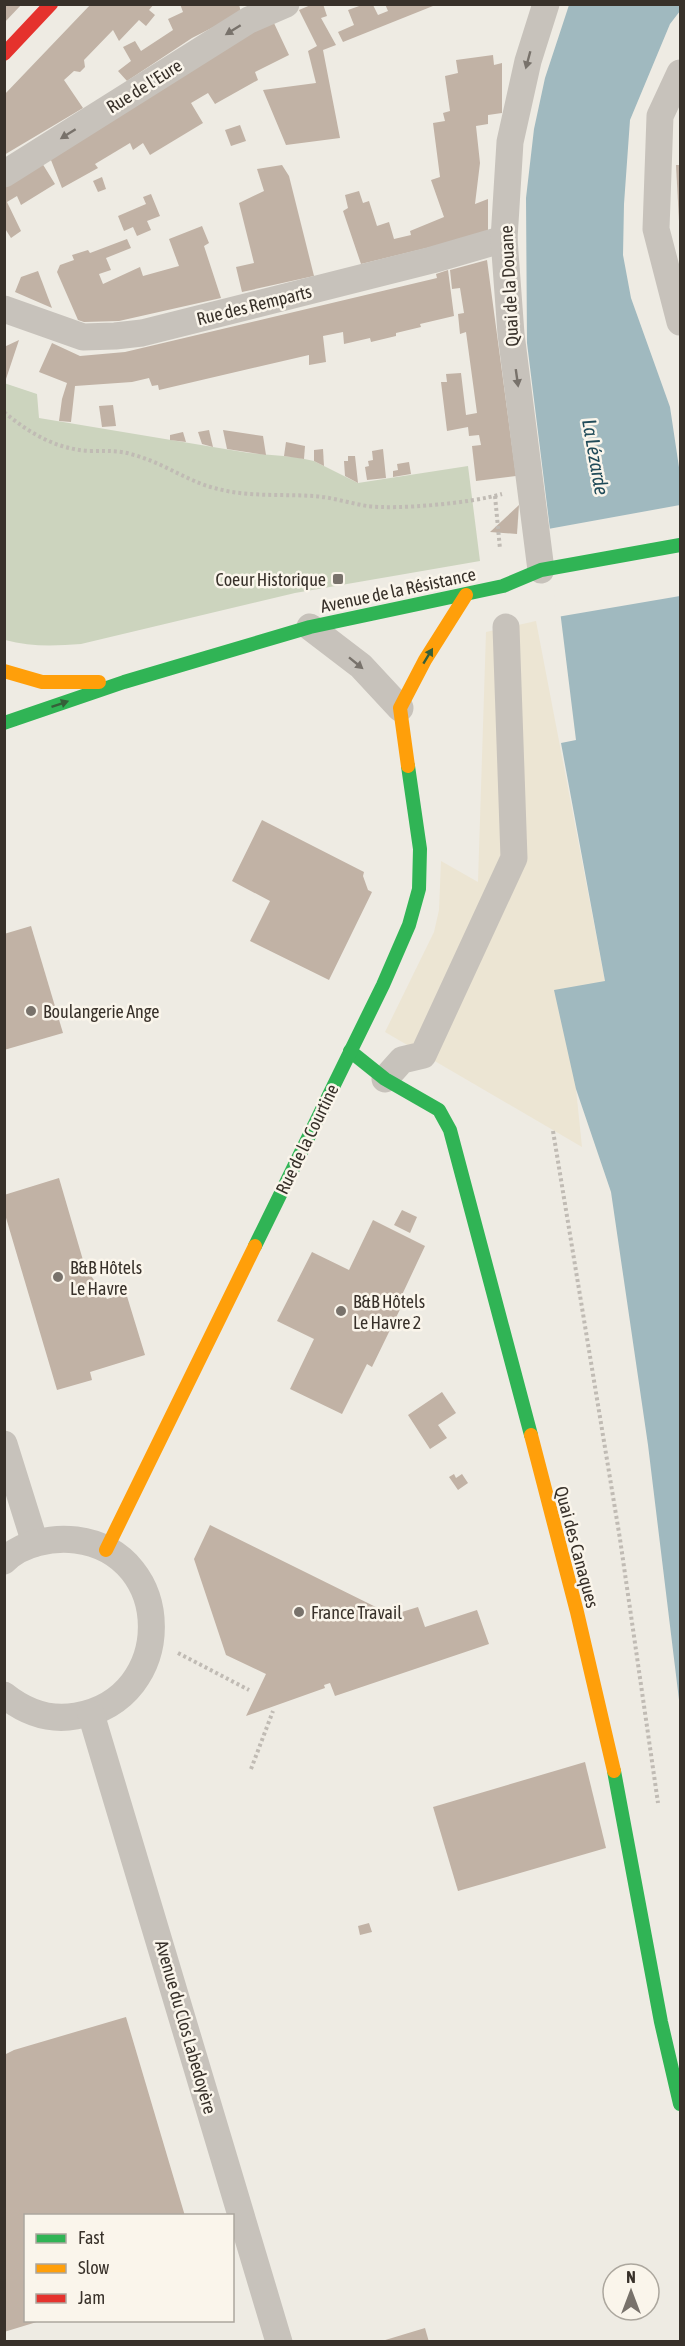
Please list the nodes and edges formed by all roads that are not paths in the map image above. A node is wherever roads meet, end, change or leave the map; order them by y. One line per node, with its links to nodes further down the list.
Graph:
1 (51, 4): 4 (street)
2 (286, 4): 6 (street, Rue de l'Eure, one-way to 6)
3 (546, 4): 7 (street, Quai de la Douane, one-way to 7)
4 (4, 54)
5 (681, 74): 9 (street)
6 (4, 174)
7 (504, 239): 8 (street, Rue des Remparts); 11 (street, Quai de la Douane, one-way to 11)
8 (4, 309)
9 (681, 322)
10 (681, 545): 11 (street, Avenue de la Résistance)
11 (541, 570): 12 (street, Avenue de la Résistance)
12 (466, 595): 13 (street, Avenue de la Résistance); 17 (street, one-way to 12)
13 (310, 627): 16 (street, Avenue de la Résistance); 17 (street, one-way to 17)
14 (506, 627): 20 (street)
15 (4, 671): 16 (street, Avenue de la Résistance)
16 (124, 682): 18 (street, Avenue de la Résistance, one-way to 16)
17 (400, 708): 19 (street, Rue de la Courtine)
18 (4, 723)
19 (350, 1052): 20 (street, Quai des Canaques); 23 (street, Rue de la Courtine)
20 (385, 1078): 27 (street, Quai des Canaques)
21 (4, 1444): 22 (street)
22 (35, 1543): 23 (street); 24 (street)
23 (106, 1550): 26 (street)
24 (4, 1561)
25 (4, 1695): 26 (street)
26 (91, 1714): 28 (street, Avenue du Clos Labedoyère)
27 (681, 2104)
28 (279, 2342)

